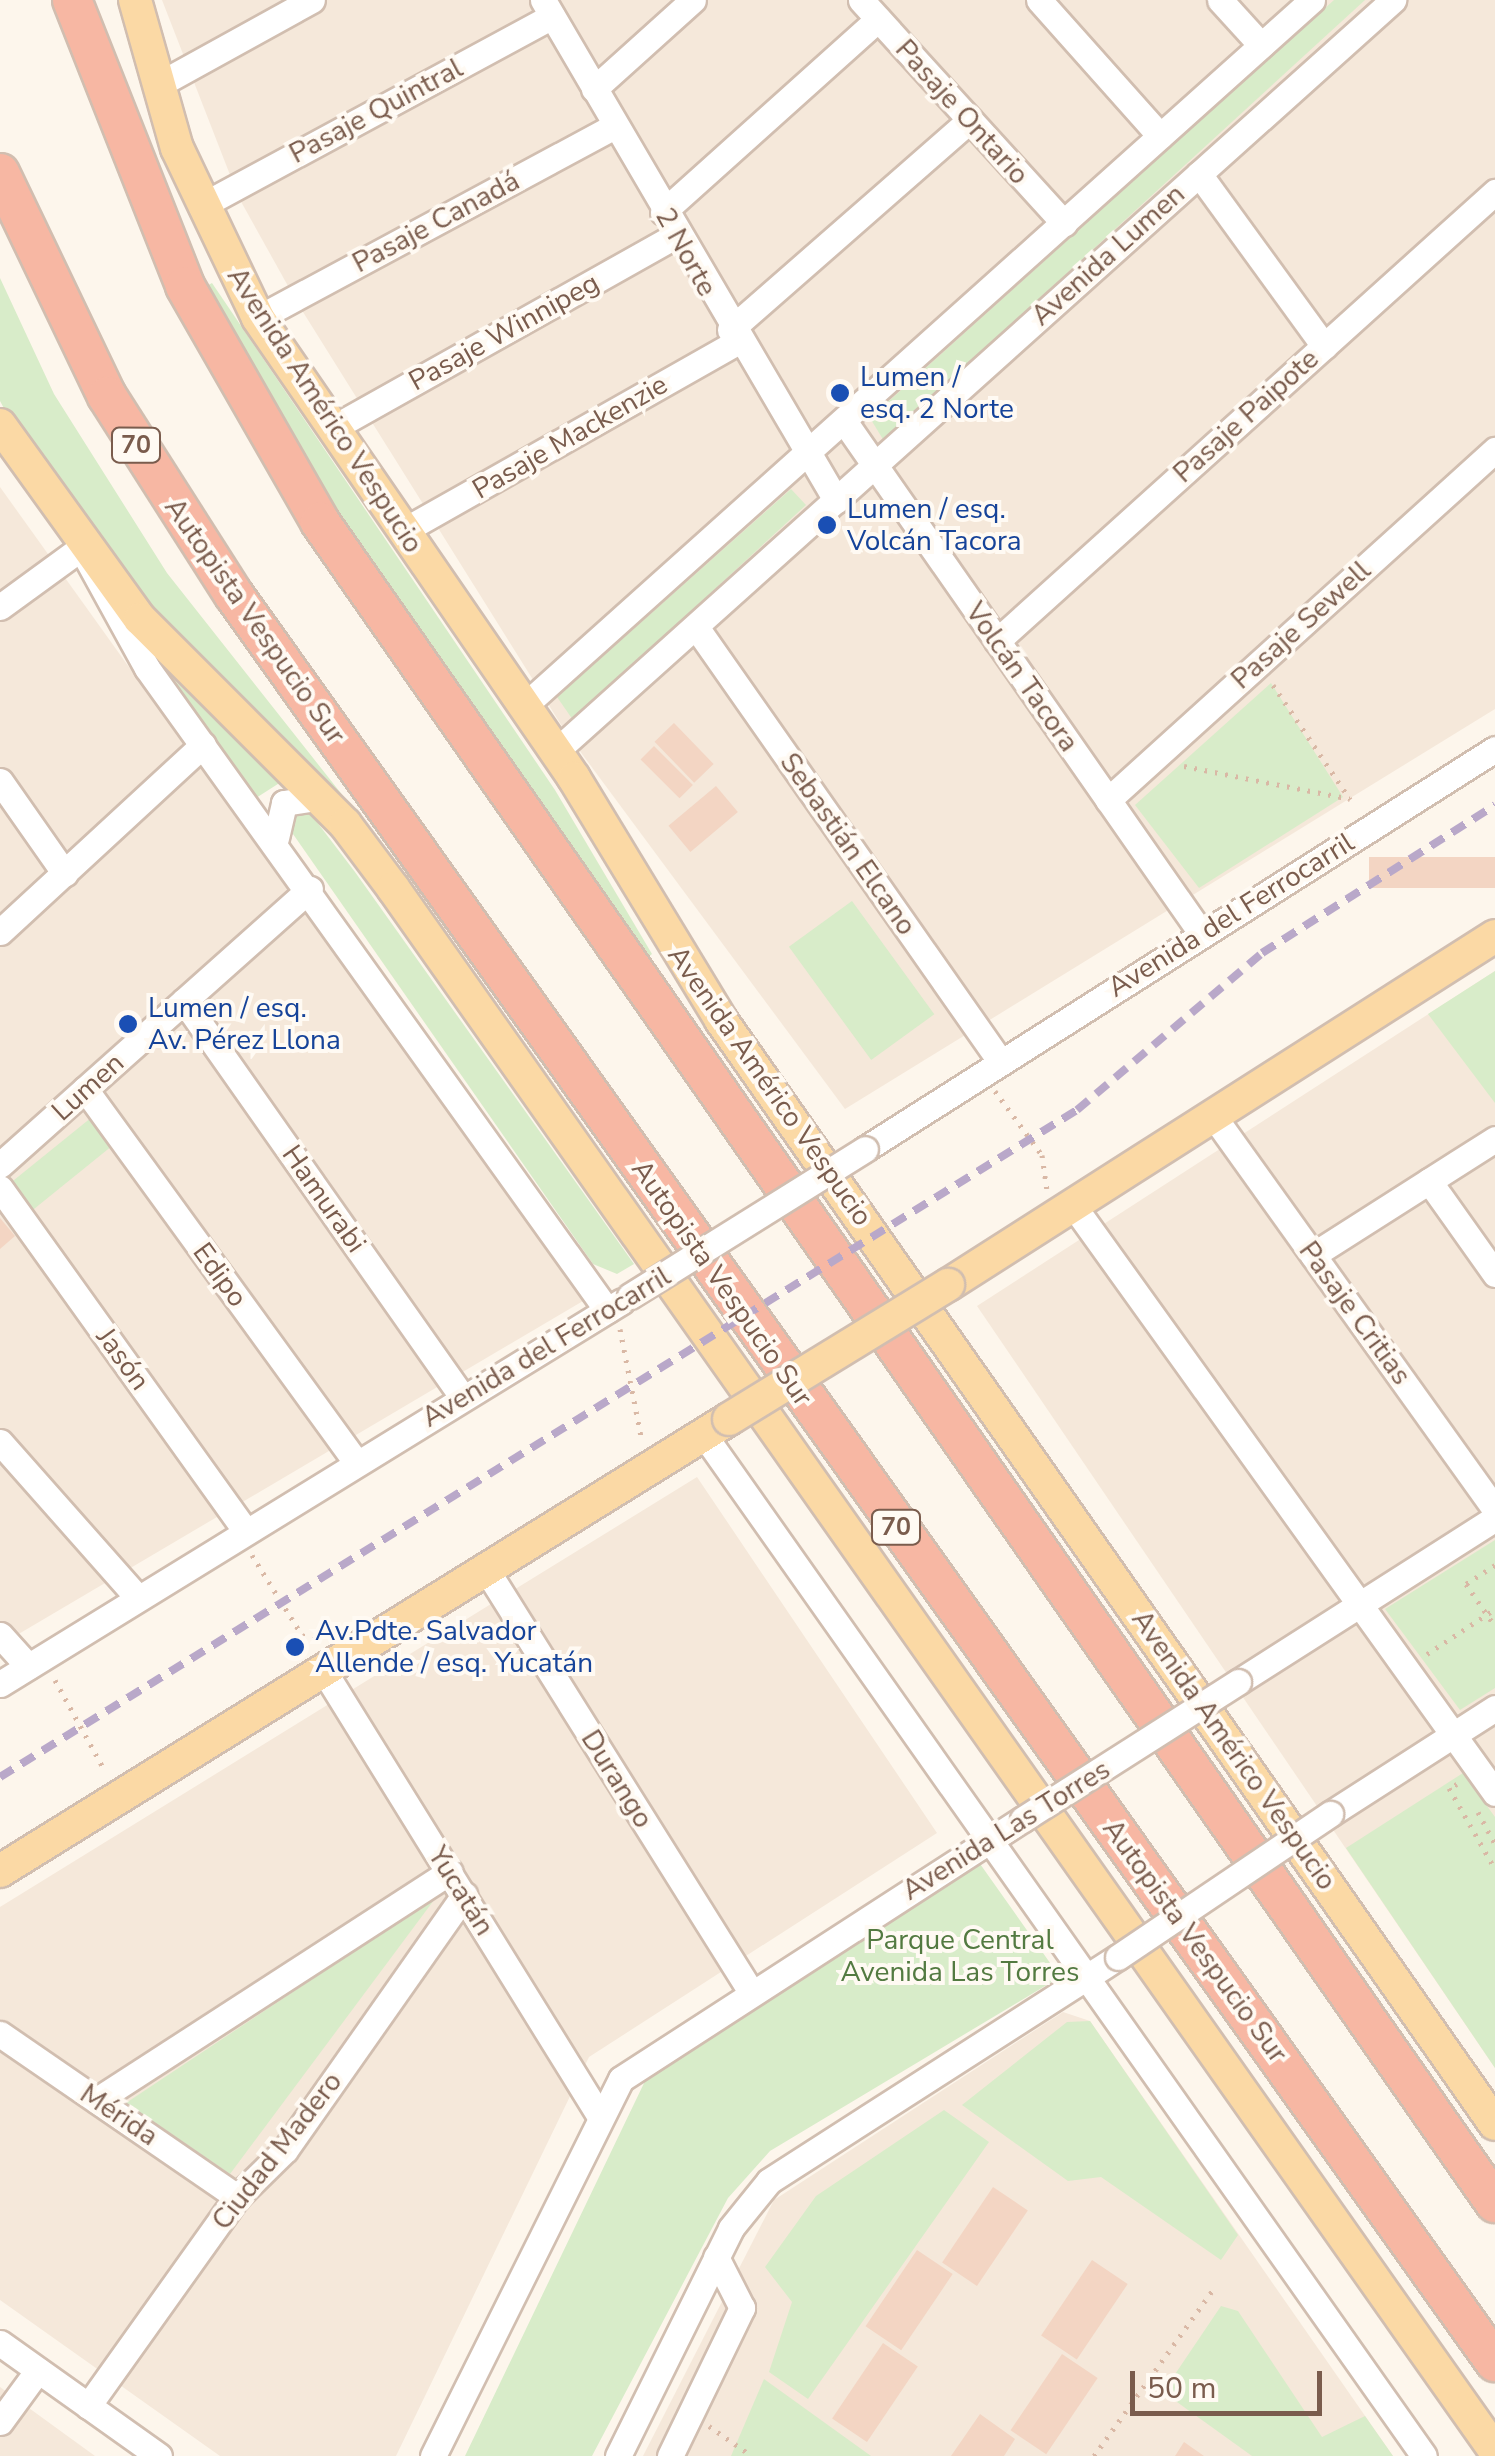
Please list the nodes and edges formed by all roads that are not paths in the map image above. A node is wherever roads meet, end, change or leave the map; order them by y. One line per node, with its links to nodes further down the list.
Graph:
1 (135, 0): 12 (main road, Avenida Américo Vespucio)
2 (312, 0): 12 (street)
3 (693, 0): 13 (street)
4 (1038, 0): 16 (street)
5 (1220, 0): 11 (street)
6 (1312, 0): 11 (street, Avenida Lumen)
7 (1392, 0): 17 (street, Avenida Lumen)
8 (547, 8): 13 (street, 2 Norte); 20 (street, Pasaje Quintral)
9 (76, 9): 92 (highway)
10 (870, 9): 14 (street, Pasaje Ontario); 21 (street)
11 (1262, 45): 16 (street, Avenida Lumen)
12 (156, 86): 20 (main road, Avenida Américo Vespucio)
13 (594, 89): 15 (street, 2 Norte)
14 (970, 120): 22 (street, Pasaje Ontario); 25 (street, Pasaje Mackenzie)
15 (615, 126): 21 (street, 2 Norte); 24 (street, Pasaje Canadá)
16 (1160, 136): 22 (street, Avenida Lumen)
17 (1199, 174): 26 (street); 32 (street, Avenida Lumen)
18 (1, 177): 95 (highway, Autopista Vespucio Sur / 70)
19 (1495, 192): 26 (street, Pasaje Paipote)
20 (201, 206): 24 (main road, Avenida Américo Vespucio)
21 (663, 212): 23 (street, 2 Norte)
22 (1064, 223): 27 (street, Avenida Lumen)
23 (676, 236): 25 (street, 2 Norte); 29 (street, Pasaje Winnipeg)
24 (258, 318): 29 (main road, Avenida Américo Vespucio)
25 (734, 336): 31 (street, 2 Norte); 34 (street, Pasaje Mackenzie)
26 (1324, 346): 38 (street, Pasaje Paipote)
27 (844, 420): 31 (street, Avenida Lumen); 32 (street, Volcán Tacora)
28 (0, 425): 35 (main road)
29 (331, 429): 34 (main road, Avenida Américo Vespucio)
30 (1495, 450): 45 (street, Pasaje Sewell)
31 (804, 456): 33 (street, 2 Norte); 39 (street, Avenida Lumen)
32 (874, 466): 33 (street, Avenida Lumen); 38 (street, Volcán Tacora)
33 (836, 500): 37 (street, Avenida Lumen)
34 (403, 532): 39 (main road, Avenida Américo Vespucio)
35 (81, 548): 36 (street); 40 (street); 44 (main road)
36 (0, 607)
37 (696, 627): 42 (street, Avenida Lumen); 53 (street, Sebastián Elcano)
38 (997, 641): 45 (street, Volcán Tacora)
39 (524, 706): 42 (main road, Avenida Américo Vespucio)
40 (203, 745): 46 (street); 47 (street)
41 (1495, 749): 50 (street, Avenida del Ferrocarril)
42 (556, 751): 90 (main road, Avenida Américo Vespucio)
43 (0, 780): 47 (street)
44 (320, 797): 46 (street); 99 (main road)
45 (1108, 800): 50 (street, Volcán Tacora)
46 (276, 838): 48 (street)
47 (64, 874): 49 (street)
48 (310, 889): 52 (street, Lumen); 63 (street)
49 (0, 932)
50 (1201, 933): 53 (street, Avenida del Ferrocarril)
51 (1495, 936): 55 (main road)
52 (184, 1001): 54 (street, Lumen); 64 (street, Hamurabi)
53 (991, 1067): 63 (street, Avenida del Ferrocarril, bridge)
54 (86, 1089): 57 (street, Lumen); 67 (street, Edipo)
55 (1214, 1116): 60 (main road); 61 (street, Pasaje Critias)
56 (1495, 1140): 58 (street)
57 (0, 1165)
58 (1428, 1182): 61 (street); 62 (street)
59 (0, 1188): 70 (street, Jasón)
60 (1063, 1215): 65 (main road, bridge); 73 (street)
61 (1314, 1255): 68 (street, Pasaje Critias)
62 (1495, 1274)
63 (607, 1310): 64 (street, Avenida del Ferrocarril)
64 (464, 1398): 67 (street, Avenida del Ferrocarril)
65 (716, 1427): 71 (main road); 81 (street)
66 (0, 1442): 72 (street)
67 (356, 1460): 70 (street, Avenida del Ferrocarril)
68 (1495, 1509)
69 (1495, 1518): 73 (street, Avenida Las Torres)
70 (245, 1530): 72 (street, Avenida del Ferrocarril)
71 (484, 1566): 76 (main road); 86 (street, Durango)
72 (137, 1598): 75 (street, Avenida del Ferrocarril)
73 (1360, 1604): 79 (street); 81 (street, Avenida Las Torres, bridge)
74 (0, 1635): 75 (street)
75 (35, 1662): 77 (street, Avenida del Ferrocarril)
76 (328, 1664): 82 (main road); 83 (street, Yucatán)
77 (0, 1684)
78 (1495, 1708): 79 (street)
79 (1454, 1735): 80 (street); 85 (street, bridge)
80 (1495, 1793)
81 (991, 1839): 85 (street); 86 (street, Avenida Las Torres)
82 (0, 1870)
83 (450, 1872): 84 (street, Yucatán); 88 (street)
84 (464, 1895): 89 (street, Yucatán); 91 (street, Ciudad Madero)
85 (1086, 1977): 93 (street); 104 (street)
86 (751, 1992): 89 (street, Avenida Las Torres)
87 (0, 2034): 88 (street, Mérida)
88 (97, 2100): 91 (street, Mérida)
89 (599, 2115): 101 (street, Avenida Las Torres)
90 (1495, 2124)
91 (237, 2197): 97 (street, Ciudad Madero)
92 (1495, 2203)
93 (716, 2257): 102 (street); 103 (street)
94 (0, 2343): 96 (street)
95 (1495, 2362)
96 (38, 2370): 97 (street); 98 (street)
97 (88, 2406): 100 (street)
98 (0, 2422)
99 (1495, 2451)
100 (158, 2456)
101 (433, 2456)
102 (618, 2456)
103 (670, 2456)
104 (1424, 2456)

